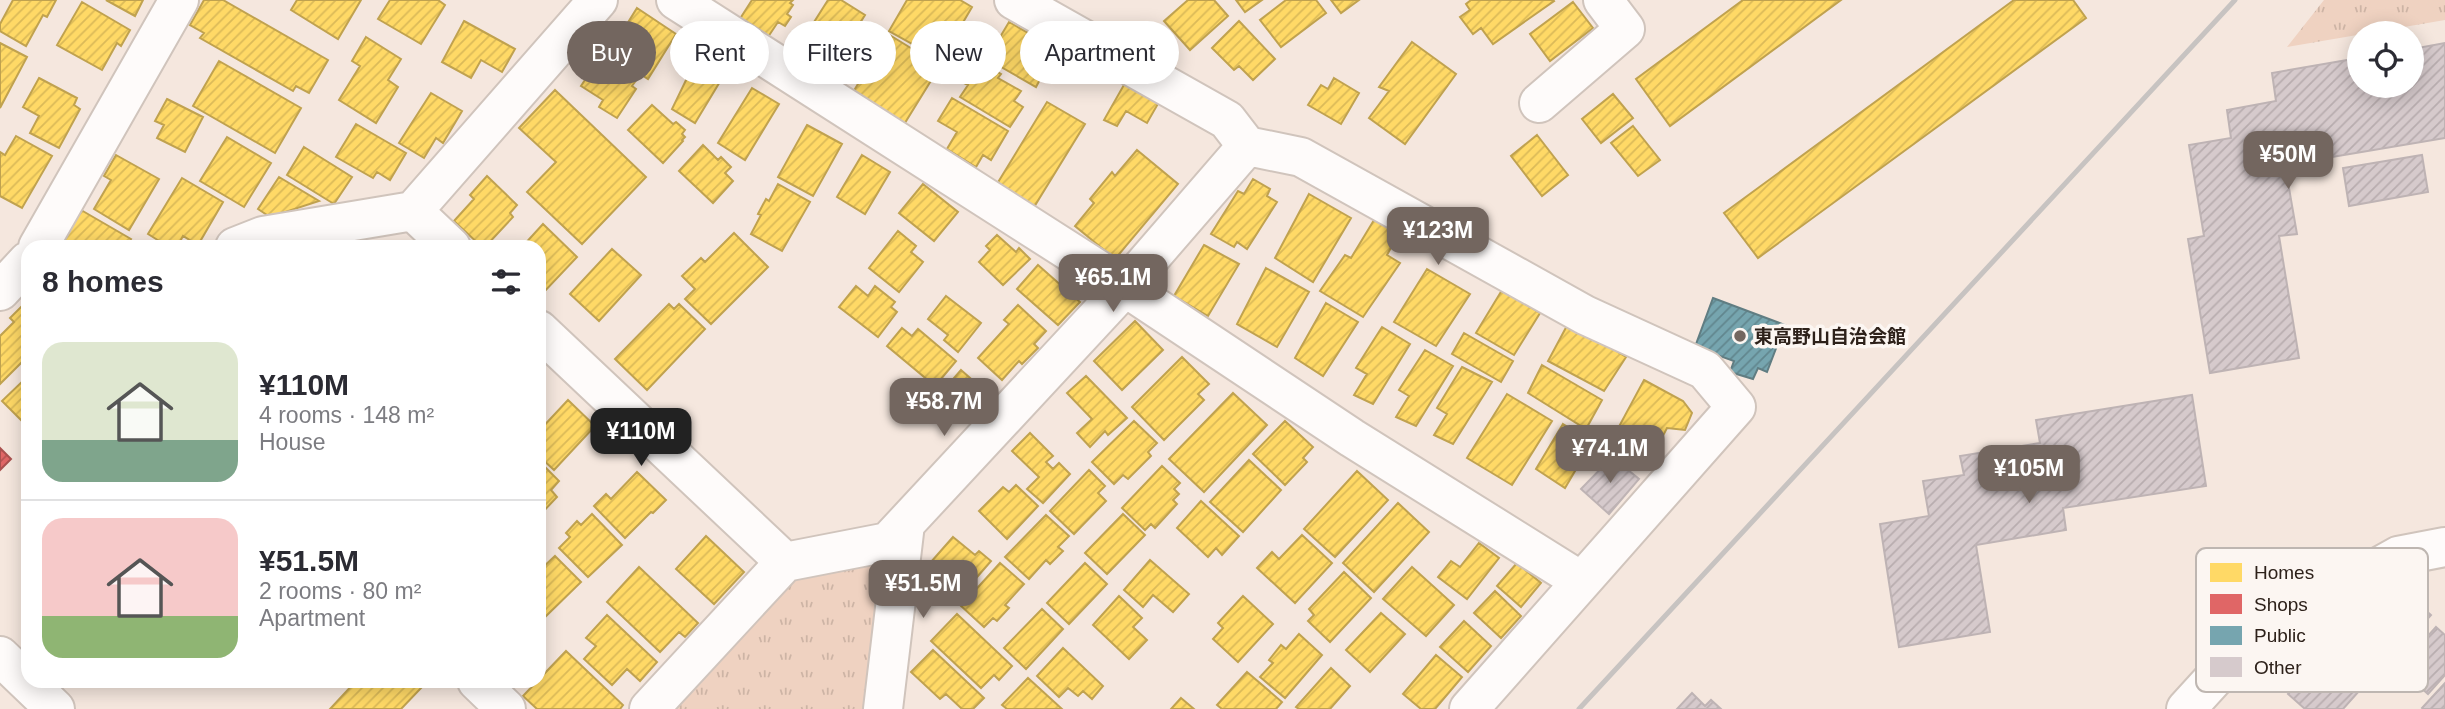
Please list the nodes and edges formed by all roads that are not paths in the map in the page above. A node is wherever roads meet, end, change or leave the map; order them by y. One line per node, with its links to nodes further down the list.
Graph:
1 (179, 0): 9 (street)
2 (598, 0): 8 (street)
3 (676, 0): 13 (street)
4 (1014, 0): 7 (street)
5 (1603, 0): 6 (street)
6 (1539, 103)
7 (1247, 146): 13 (street); 18 (street)
8 (413, 211): 10 (street); 11 (street)
9 (41, 240)
10 (253, 240)
11 (444, 240)
12 (21, 268): 14 (street)
13 (1125, 287): 16 (street); 18 (street)
14 (0, 291)
15 (546, 337): 17 (street)
16 (905, 524): 17 (street); 27 (street)
17 (785, 562): 26 (street)
18 (1581, 581): 28 (street)
19 (0, 656): 20 (street)
20 (21, 676)
21 (33, 688): 24 (street)
22 (484, 688): 25 (street)
23 (2202, 692): 29 (street)
24 (55, 709)
25 (506, 709)
26 (649, 709)
27 (883, 709)
28 (1469, 709)
29 (2186, 709)

